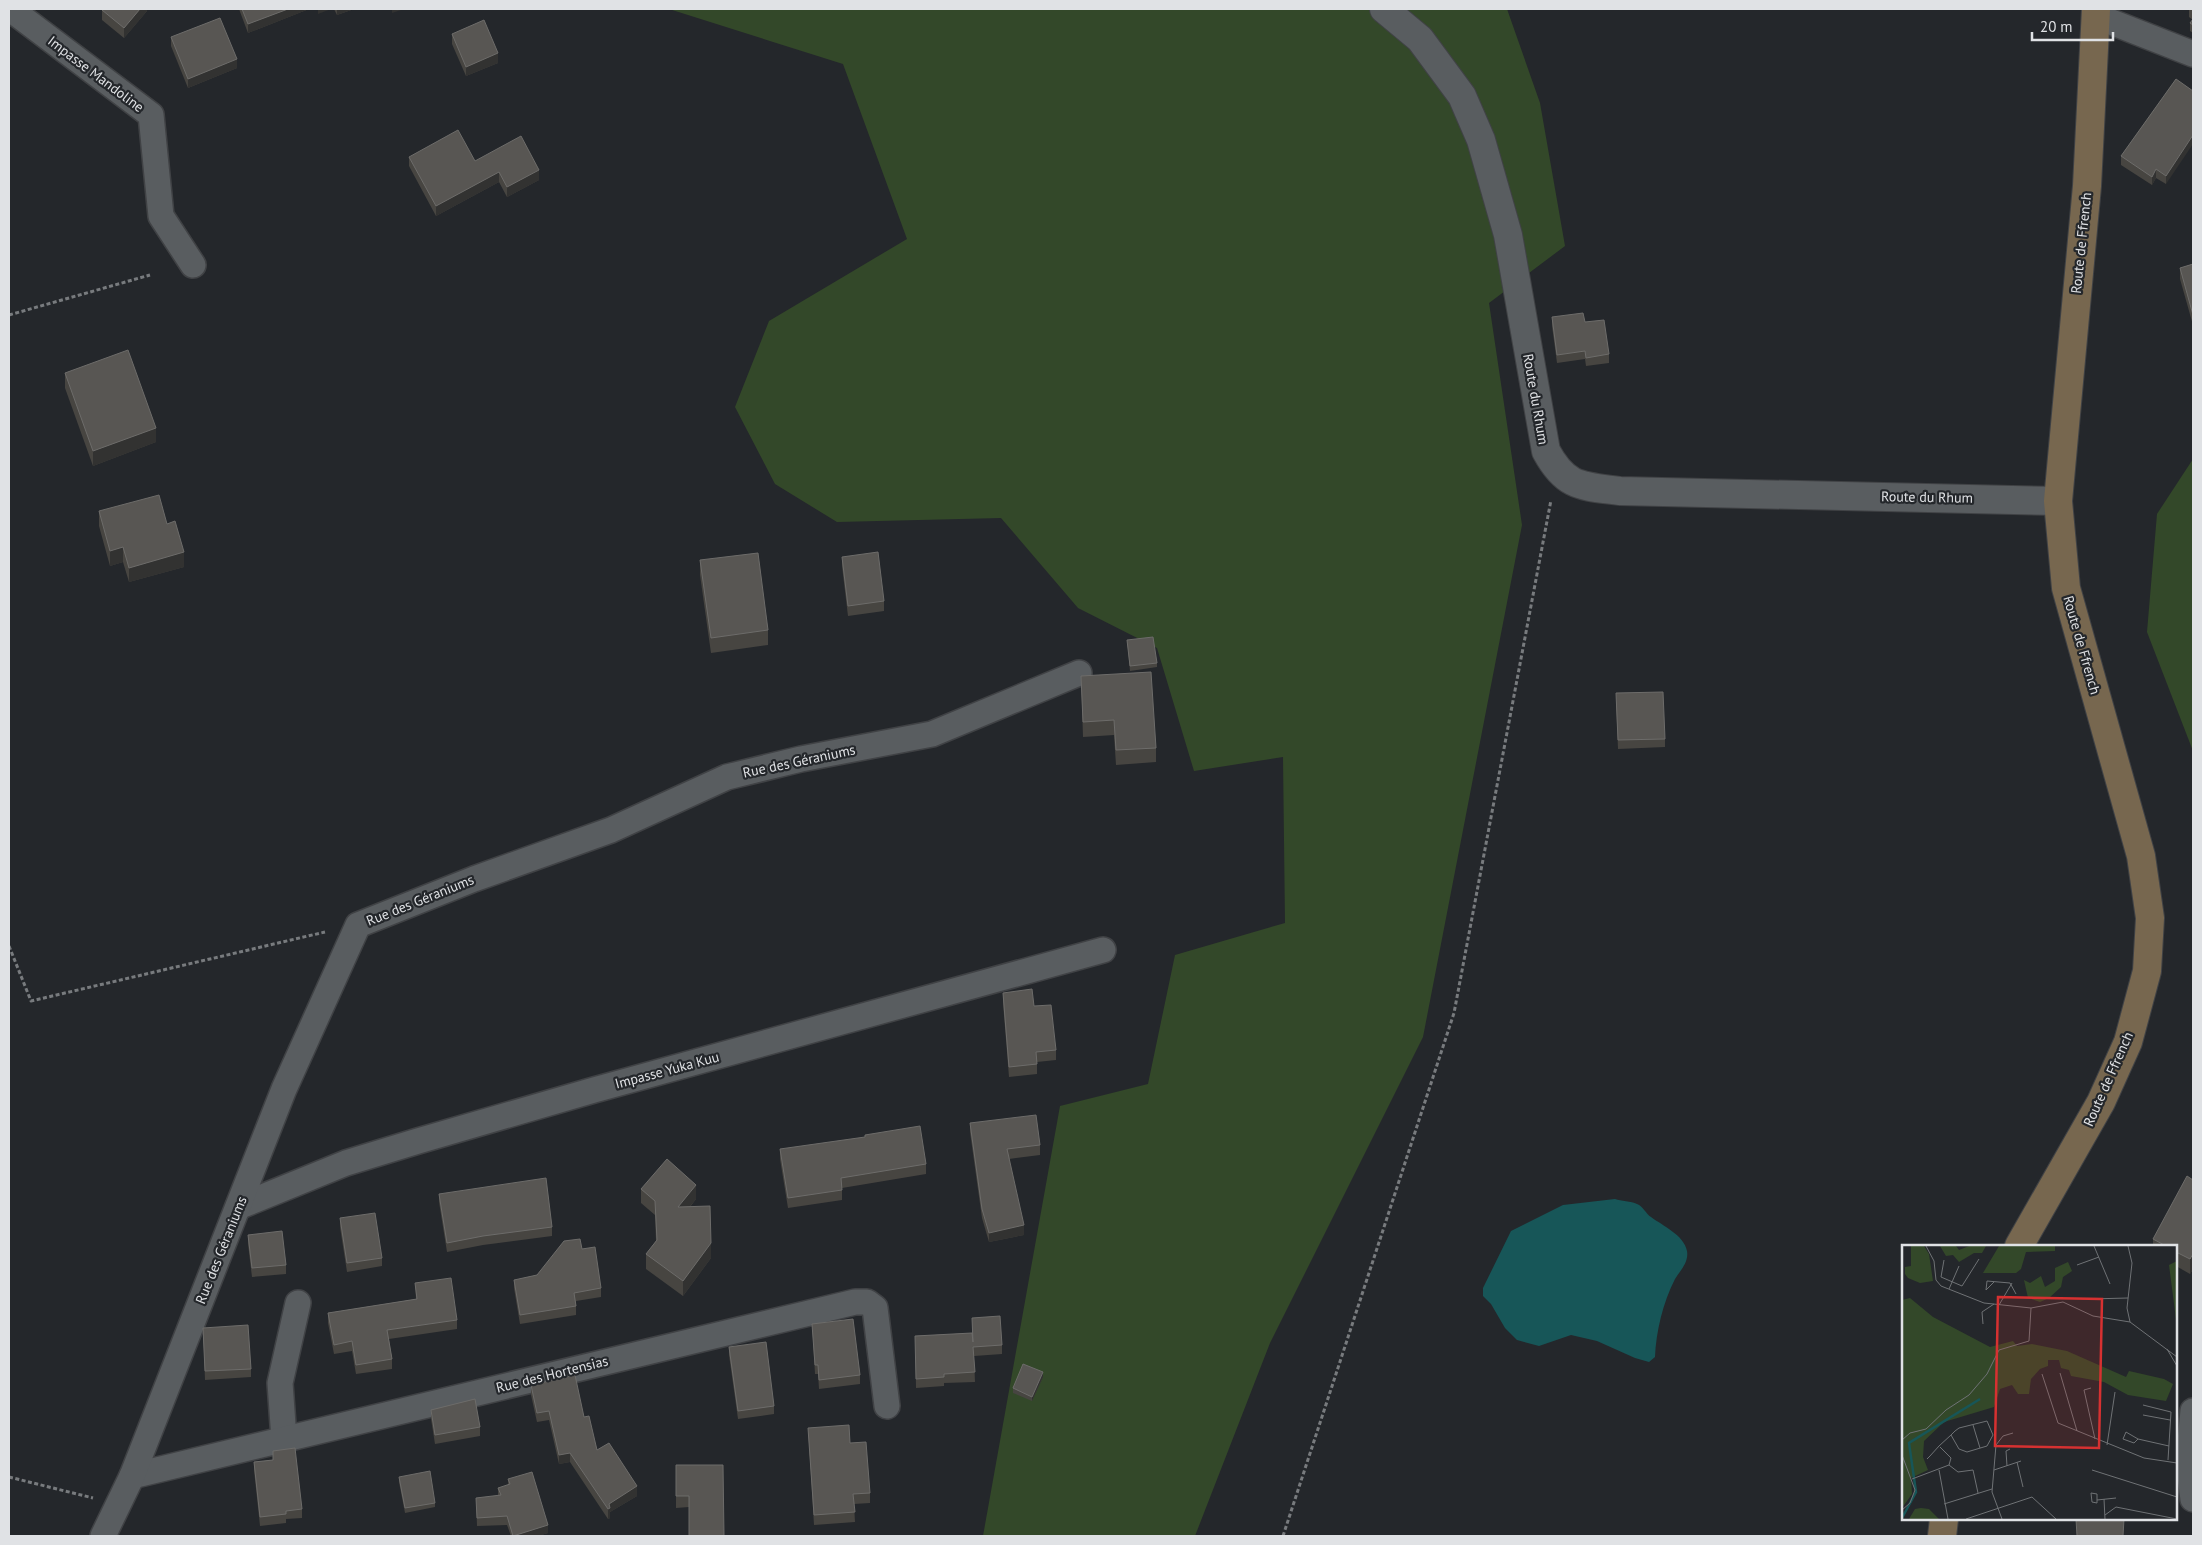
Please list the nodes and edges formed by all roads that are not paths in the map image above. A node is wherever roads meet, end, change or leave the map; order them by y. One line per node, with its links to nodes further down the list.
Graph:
1 (1384, 9): 6 (street, Route du Rhum)
2 (9, 11): 5 (street, Impasse Mandoline)
3 (2096, 12): 4 (street); 6 (main road, Route de Ffrench)
4 (2193, 54)
5 (193, 265)
6 (2058, 501): 10 (main road, Route de Ffrench)
7 (1079, 673): 9 (street, Rue des Géraniums)
8 (1103, 950): 9 (street, Impasse Yuka Kuu)
9 (238, 1207): 15 (street, Rue des Géraniums)
10 (2020, 1245)
11 (298, 1304): 14 (street)
12 (887, 1406): 14 (street, Rue des Hortensias)
13 (2193, 1412): 16 (street)
14 (284, 1439): 15 (street, Rue des Hortensias)
15 (132, 1476): 18 (street, Rue des Géraniums)
16 (2193, 1499)
17 (1944, 1520): 19 (main road)
18 (103, 1536)
19 (1942, 1536)

